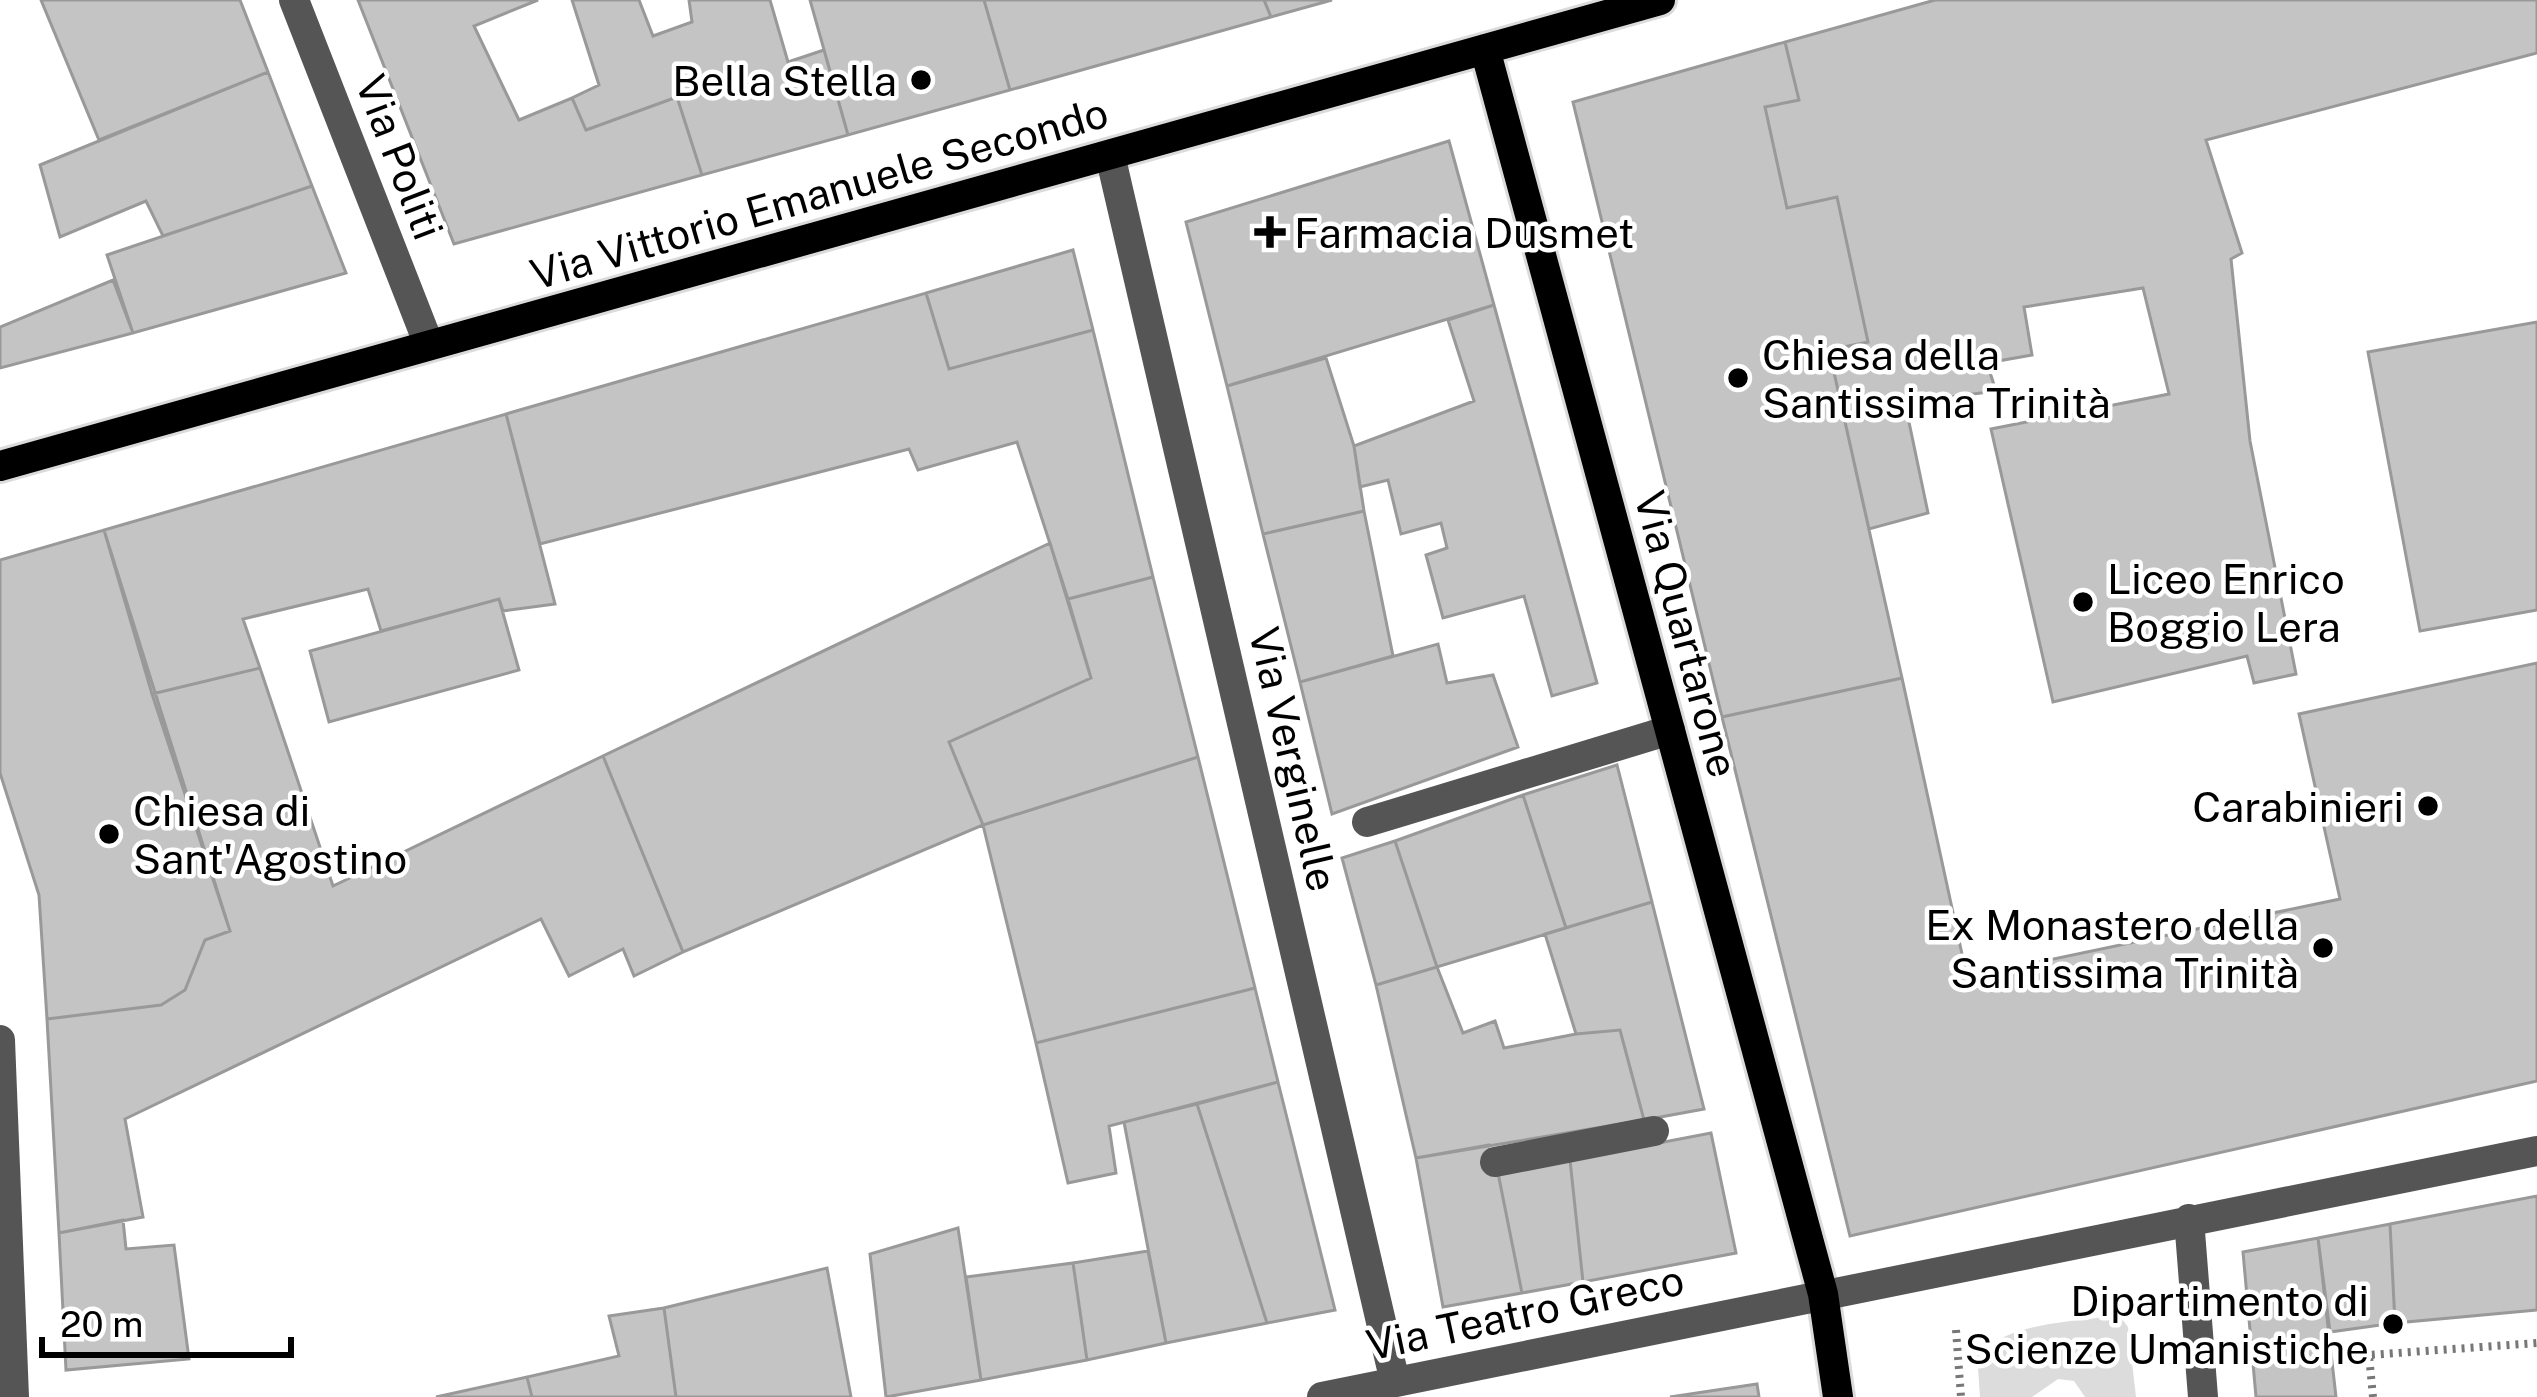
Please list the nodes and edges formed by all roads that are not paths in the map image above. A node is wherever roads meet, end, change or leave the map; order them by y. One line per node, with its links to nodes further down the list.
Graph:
1 (294, 0): 5 (street, Via Politi)
2 (1660, 0): 3 (main road, Via Vittorio Emanuele Secondo)
3 (1484, 49): 4 (main road, Via Vittorio Emanuele Secondo); 7 (main road, Via Quartarone)
4 (1110, 155): 5 (main road, Via Vittorio Emanuele Secondo); 15 (street, Via Verginelle)
5 (429, 345): 6 (main road, Via Vittorio Emanuele Secondo)
6 (0, 466)
7 (1670, 730): 8 (street); 14 (main road, Via Quartarone)
8 (1367, 822)
9 (0, 1040): 16 (street)
10 (1654, 1131): 12 (street)
11 (2537, 1151): 13 (street, Via Teatro Greco)
12 (1495, 1162)
13 (2188, 1219): 14 (street, Via Teatro Greco); 19 (street)
14 (1823, 1294): 15 (street, Via Teatro Greco); 18 (main road, Via Quartarone)
15 (1395, 1382): 17 (street, Via Teatro Greco)
16 (14, 1397)
17 (1322, 1397)
18 (1838, 1397)
19 (2203, 1397)

